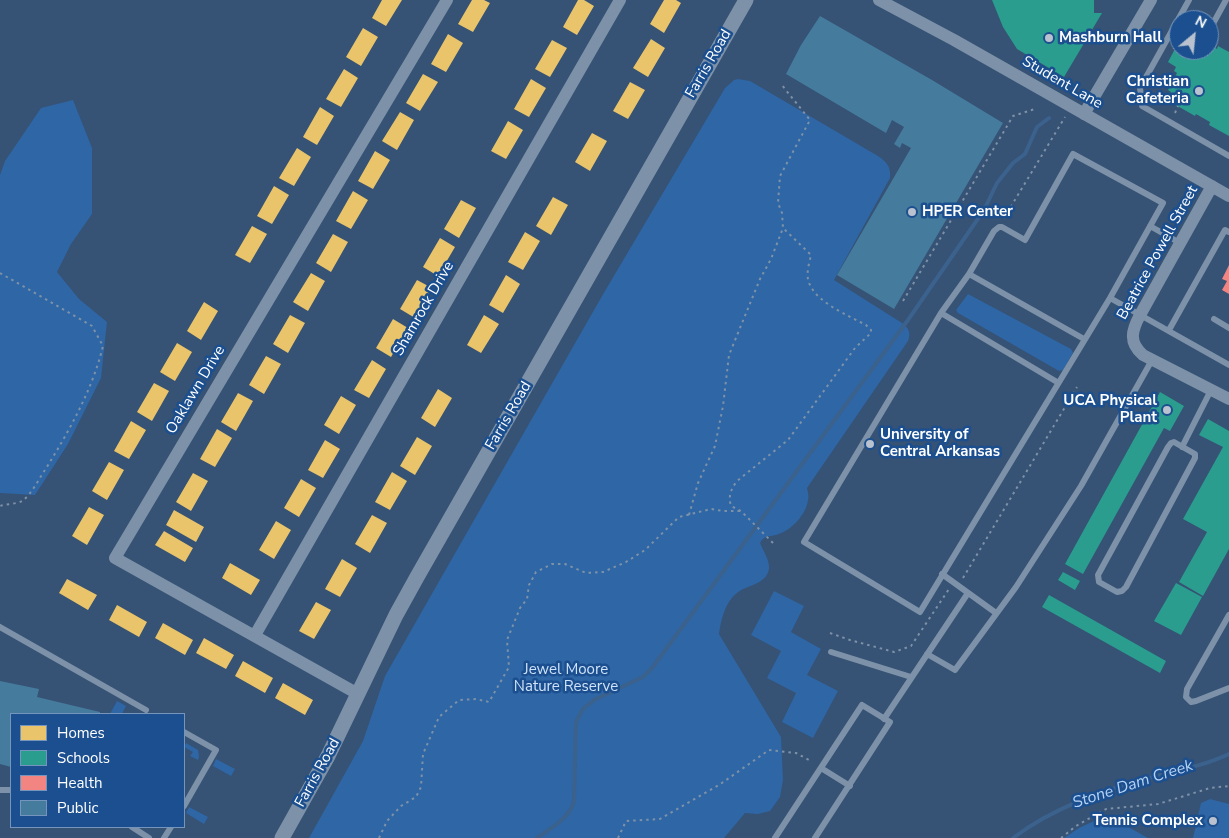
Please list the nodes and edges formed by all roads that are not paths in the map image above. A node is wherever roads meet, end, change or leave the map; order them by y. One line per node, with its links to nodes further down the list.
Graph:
1 (447, 0): 35 (street, Oaklawn Drive)
2 (620, 0): 35 (street, Shamrock Drive)
3 (746, 0): 40 (street, Farris Road)
4 (879, 0): 9 (street, Student Lane)
5 (1150, 0): 9 (street)
6 (1189, 0): 10 (lane)
7 (1226, 0): 8 (lane)
8 (1219, 13)
9 (1084, 114): 11 (street, Student Lane)
10 (1229, 156)
11 (1212, 186): 12 (street, Student Lane); 15 (street, Beatrice Powell Street)
12 (1229, 196)
13 (1150, 226): 15 (lane); 16 (lane); 17 (lane)
14 (1229, 232): 22 (lane)
15 (1180, 243): 19 (street, Beatrice Powell Street)
16 (969, 274): 18 (lane); 23 (lane)
17 (1110, 298): 19 (lane); 23 (lane)
18 (941, 313): 26 (lane); 30 (lane)
19 (1140, 315): 22 (lane); 24 (street, Beatrice Powell Street)
20 (1214, 319): 21 (lane)
21 (1229, 328)
22 (1169, 330): 25 (lane)
23 (1084, 340): 26 (lane)
24 (1152, 360): 27 (street, Beatrice Powell Street); 32 (lane)
25 (1229, 365)
26 (1057, 382): 30 (lane)
27 (1211, 390): 28 (street, Beatrice Powell Street); 29 (lane)
28 (1229, 399)
29 (1182, 447): 29 (lane)
30 (942, 574): 31 (lane)
31 (968, 593): 32 (lane); 37 (lane)
32 (996, 613): 37 (lane)
33 (1229, 615): 39 (lane)
34 (0, 626): 41 (lane)
35 (255, 635): 40 (street, Oaklawn Drive)
36 (831, 652): 38 (lane)
37 (927, 654): 38 (lane)
38 (911, 677): 42 (lane)
39 (1229, 688)
40 (358, 694): 49 (street, Farris Road)
41 (145, 712)
42 (884, 719): 44 (lane); 45 (lane)
43 (185, 734): 46 (lane)
44 (821, 768): 45 (lane); 50 (lane)
45 (850, 786): 51 (lane)
46 (185, 804)
47 (134, 828): 48 (lane)
48 (149, 838)
49 (282, 838)
50 (775, 838)
51 (815, 838)

